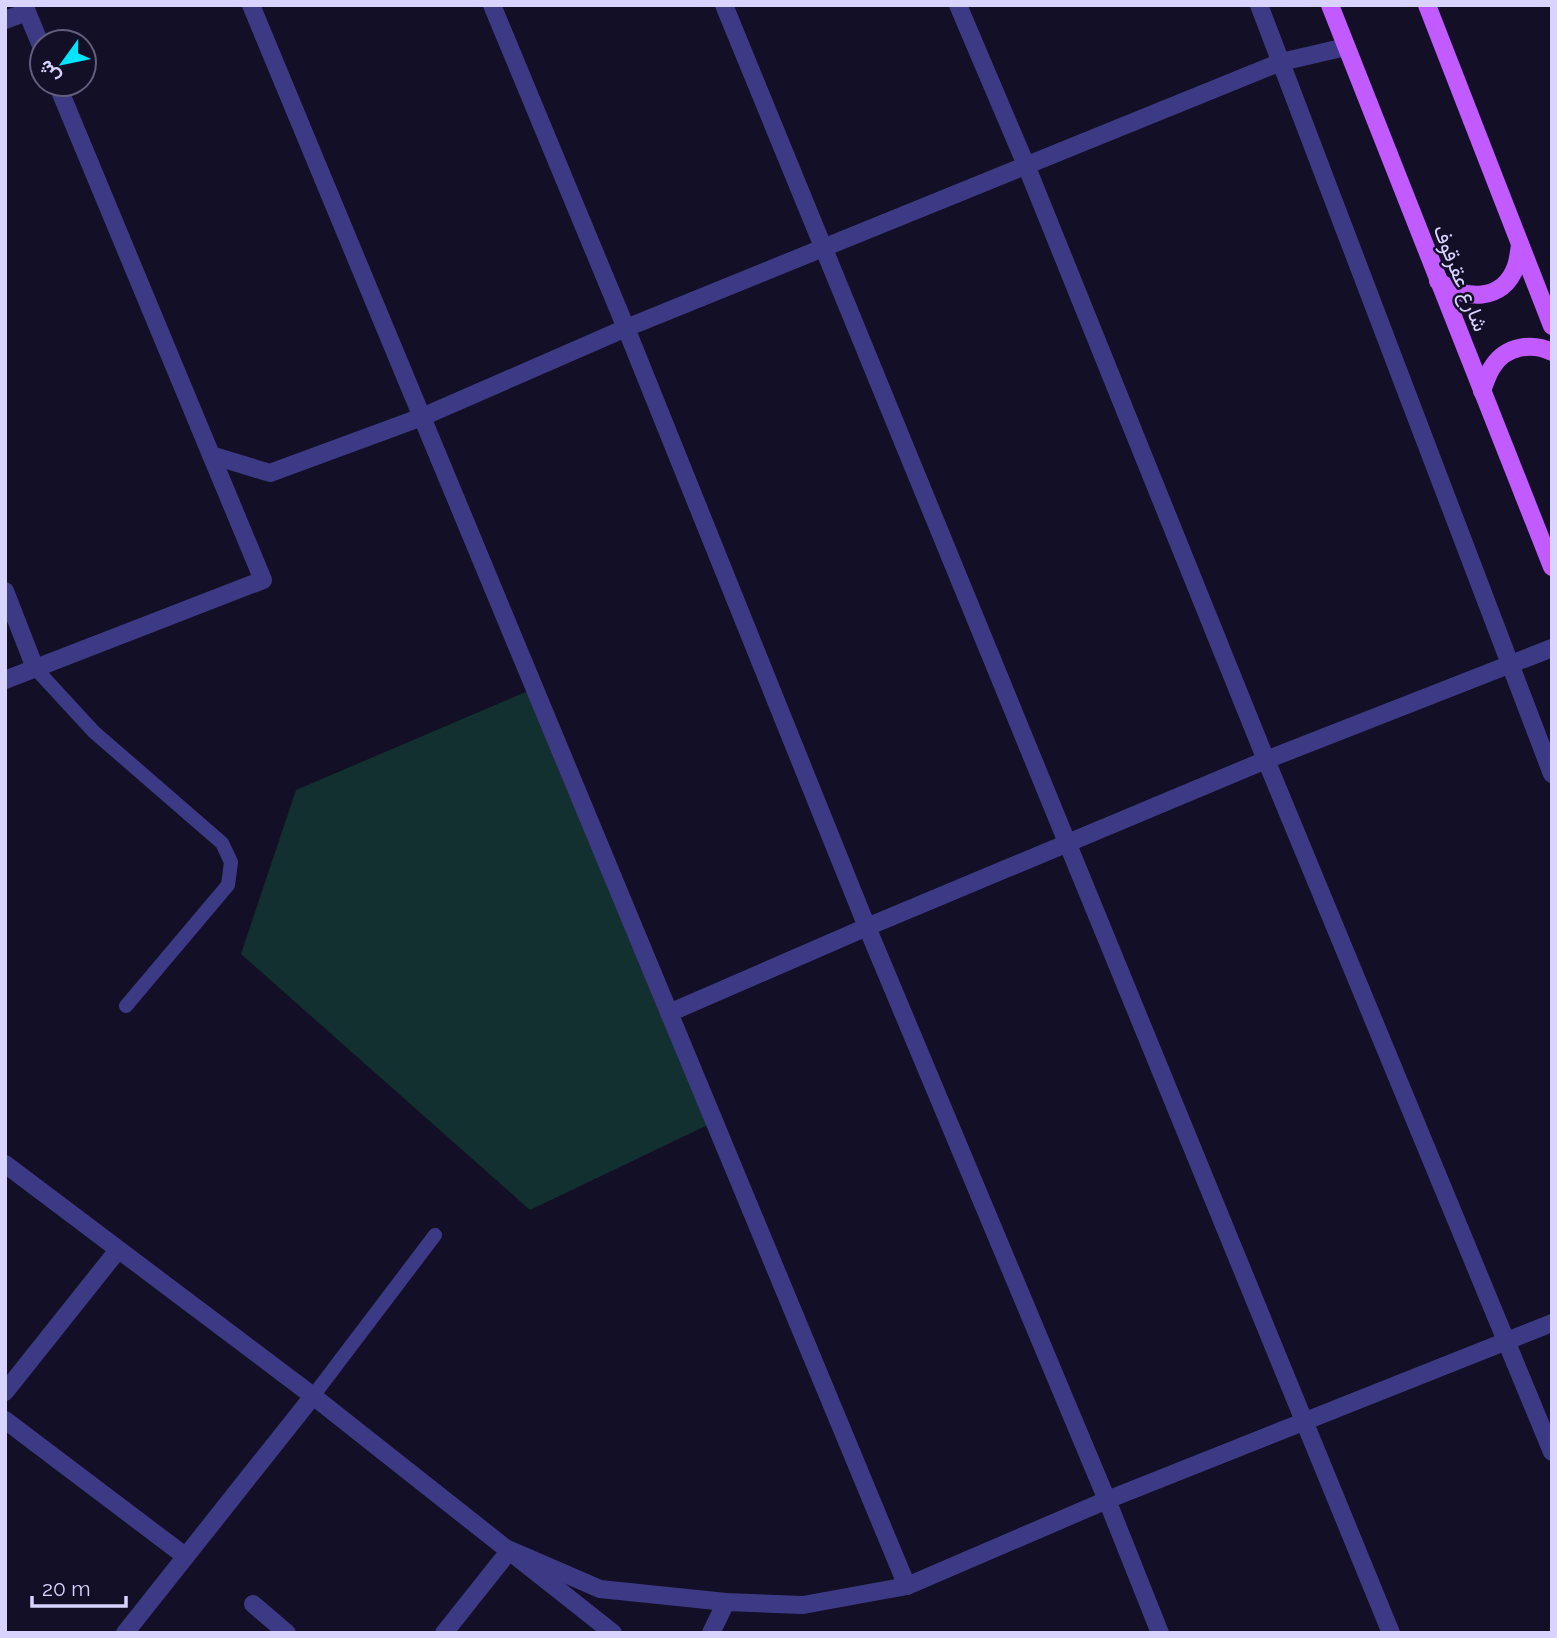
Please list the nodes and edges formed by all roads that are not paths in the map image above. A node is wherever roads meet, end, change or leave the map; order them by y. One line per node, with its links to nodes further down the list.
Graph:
1 (251, 5): 22 (street)
2 (492, 5): 19 (street)
3 (724, 5): 16 (street)
4 (958, 5): 14 (street)
5 (1259, 5): 12 (street)
6 (1330, 5): 11 (main road, شارع عقرقوف)
7 (1427, 5): 15 (main road)
8 (26, 8): 9 (street); 10 (street)
9 (5, 20)
10 (34, 28)
11 (1346, 47): 12 (street); 17 (main road, شارع عقرقوف)
12 (1281, 62): 14 (street); 27 (street)
13 (63, 98): 23 (street)
14 (1026, 165): 16 (street); 30 (street)
15 (1520, 245): 17 (main road); 18 (main road)
16 (823, 248): 19 (street); 32 (street)
17 (1438, 281): 21 (main road, شارع عقرقوف)
18 (1552, 326)
19 (626, 328): 22 (street); 33 (street)
20 (1552, 352): 21 (main road)
21 (1482, 391): 24 (main road, شارع عقرقوف)
22 (422, 416): 23 (street); 35 (street)
23 (211, 455): 28 (street)
24 (1552, 567)
25 (5, 591): 28 (street)
26 (1552, 648): 27 (street)
27 (1509, 664): 30 (street); 31 (street)
28 (35, 668): 29 (street); 34 (lane)
29 (5, 680)
30 (1266, 760): 32 (street); 40 (street)
31 (1552, 774)
32 (1068, 844): 33 (street); 44 (street)
33 (867, 927): 35 (street); 46 (street)
34 (126, 1006)
35 (669, 1013): 49 (street)
36 (5, 1164): 38 (street)
37 (435, 1235): 42 (lane)
38 (118, 1250): 41 (street); 42 (street)
39 (1552, 1322): 40 (street)
40 (1506, 1341): 44 (street); 45 (street)
41 (5, 1392)
42 (313, 1396): 47 (street); 48 (street)
43 (5, 1420): 48 (street)
44 (1305, 1422): 46 (street); 58 (street)
45 (1552, 1452)
46 (1107, 1500): 49 (street); 57 (street)
47 (510, 1550): 50 (street); 54 (street); 55 (street)
48 (185, 1556): 52 (street)
49 (907, 1586): 50 (street)
50 (726, 1602): 56 (street)
51 (253, 1604): 53 (street)
52 (125, 1633)
53 (287, 1633)
54 (444, 1633)
55 (613, 1633)
56 (711, 1633)
57 (1160, 1633)
58 (1391, 1633)

